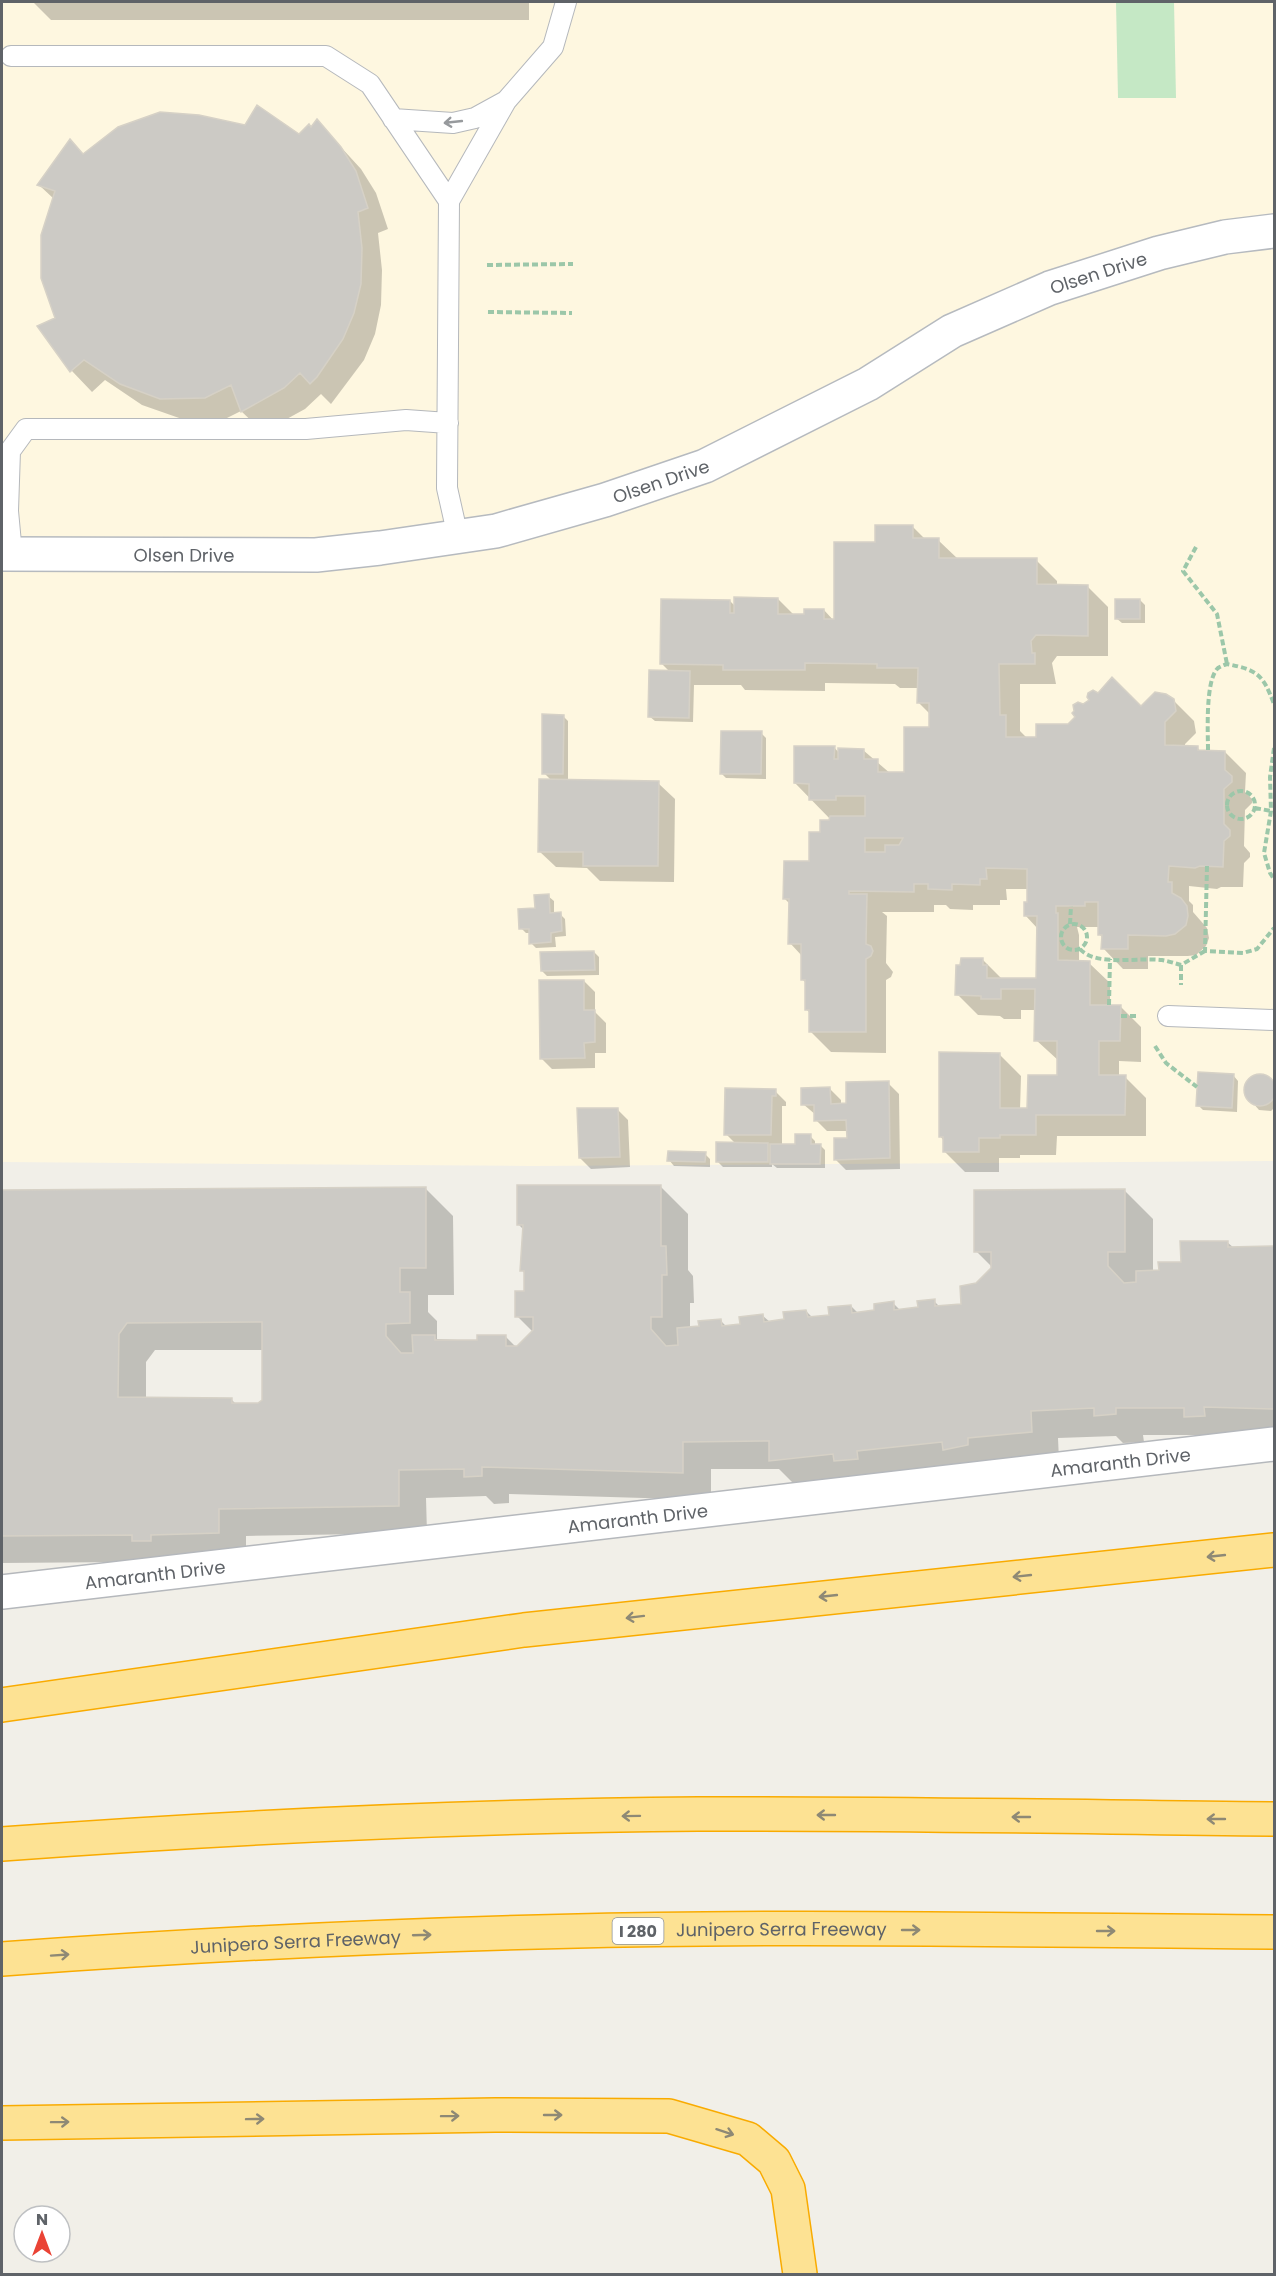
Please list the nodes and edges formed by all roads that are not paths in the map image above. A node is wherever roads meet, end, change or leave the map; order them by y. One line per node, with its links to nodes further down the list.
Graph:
1 (566, 2): 3 (lane)
2 (11, 56): 4 (lane)
3 (506, 101): 4 (lane, one-way to 4); 5 (lane)
4 (393, 119): 5 (lane)
5 (449, 201): 7 (lane)
6 (1275, 231): 8 (street, Olsen Drive)
7 (448, 423): 8 (lane); 9 (lane)
8 (458, 537): 9 (street, Olsen Drive)
9 (7, 554)
10 (1168, 1016): 11 (lane)
11 (1275, 1020)
12 (1275, 1444): 14 (street, Amaranth Drive)
13 (1275, 1550): 15 (highway, one-way to 15)
14 (2, 1592)
15 (2, 1705)
16 (1275, 1819): 17 (highway, one-way to 17)
17 (2, 1844)
18 (1275, 1932): 19 (highway, Junipero Serra Freeway / I 280, one-way to 18)
19 (2, 1959)
20 (2, 2122): 21 (highway, one-way to 21)
21 (800, 2274)

